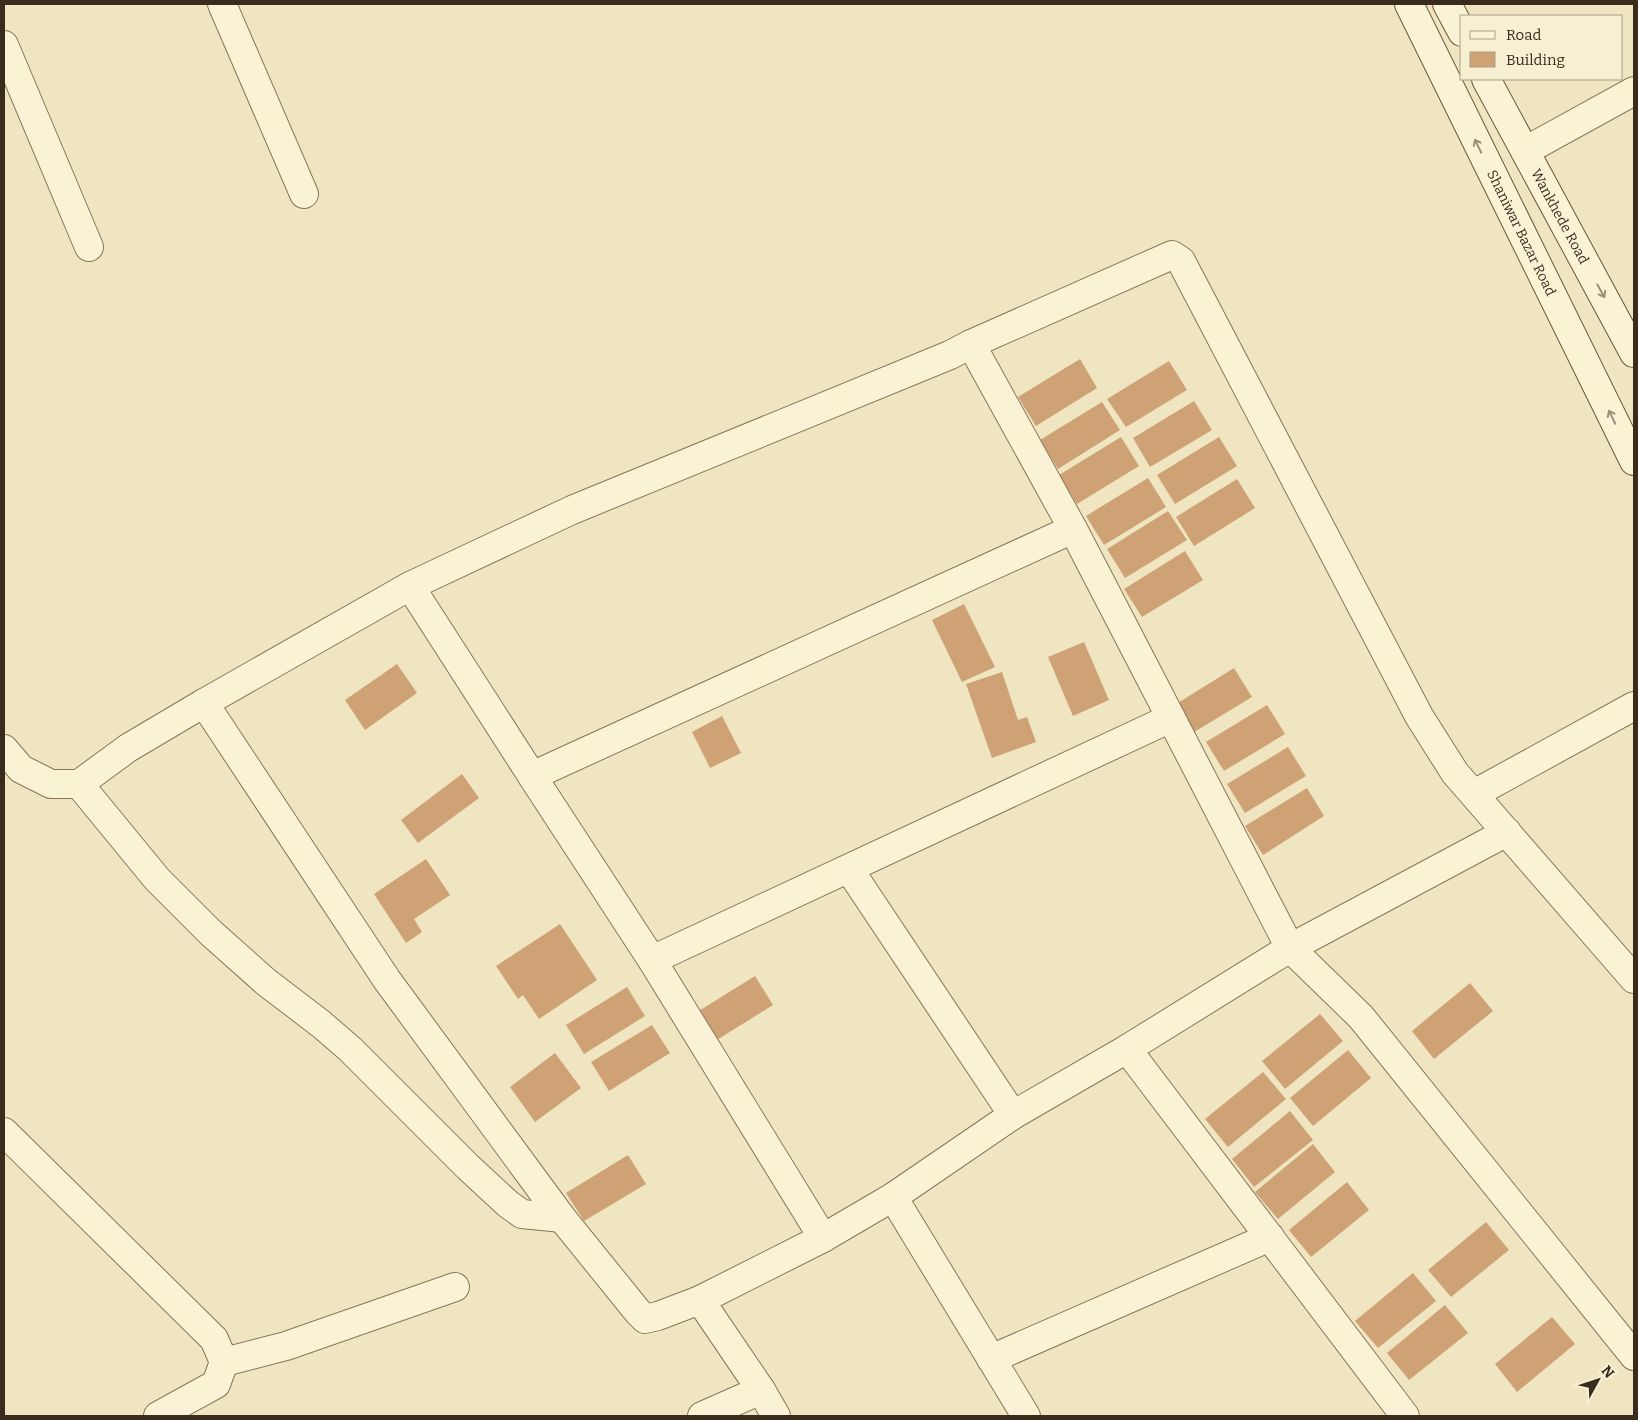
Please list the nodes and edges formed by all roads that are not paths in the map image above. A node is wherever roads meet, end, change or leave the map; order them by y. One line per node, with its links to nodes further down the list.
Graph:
1 (222, 4): 9 (street)
2 (1409, 4): 13 (street, Shaniwar Bazar Road, one-way to 2)
3 (1447, 4): 4 (street)
4 (1460, 28)
5 (4, 46): 10 (street)
6 (1487, 80): 8 (street, Wankhede Road)
7 (1634, 91): 8 (street)
8 (1525, 151): 12 (street, Wankhede Road, one-way to 12)
9 (304, 194)
10 (88, 247)
11 (971, 344): 14 (street); 15 (street); 22 (street)
12 (1634, 353)
13 (1634, 461)
14 (1073, 529): 18 (street); 20 (street)
15 (410, 586): 16 (street); 20 (street)
16 (204, 703): 21 (street); 32 (street)
17 (1634, 706): 22 (street)
18 (1171, 718): 24 (street); 25 (street)
19 (4, 748): 21 (street)
20 (532, 776): 26 (street)
21 (79, 784): 32 (street)
22 (1474, 794): 23 (street)
23 (1507, 832): 25 (street); 27 (street)
24 (849, 869): 26 (street); 29 (street)
25 (1290, 948): 28 (street); 37 (street)
26 (652, 960): 33 (street)
27 (1634, 979)
28 (1128, 1049): 29 (street); 34 (street)
29 (1013, 1115): 31 (street)
30 (4, 1132): 39 (street)
31 (893, 1197): 33 (street); 38 (street)
32 (562, 1218): 36 (street)
33 (823, 1238): 36 (street)
34 (1270, 1238): 38 (street); 41 (street)
35 (455, 1286): 39 (street)
36 (700, 1300): 40 (street)
37 (1634, 1356)
38 (992, 1359): 45 (street)
39 (224, 1362): 42 (street)
40 (761, 1390): 43 (street); 44 (street)
41 (1398, 1414)
42 (158, 1416)
43 (702, 1416)
44 (776, 1416)
45 (1026, 1416)

